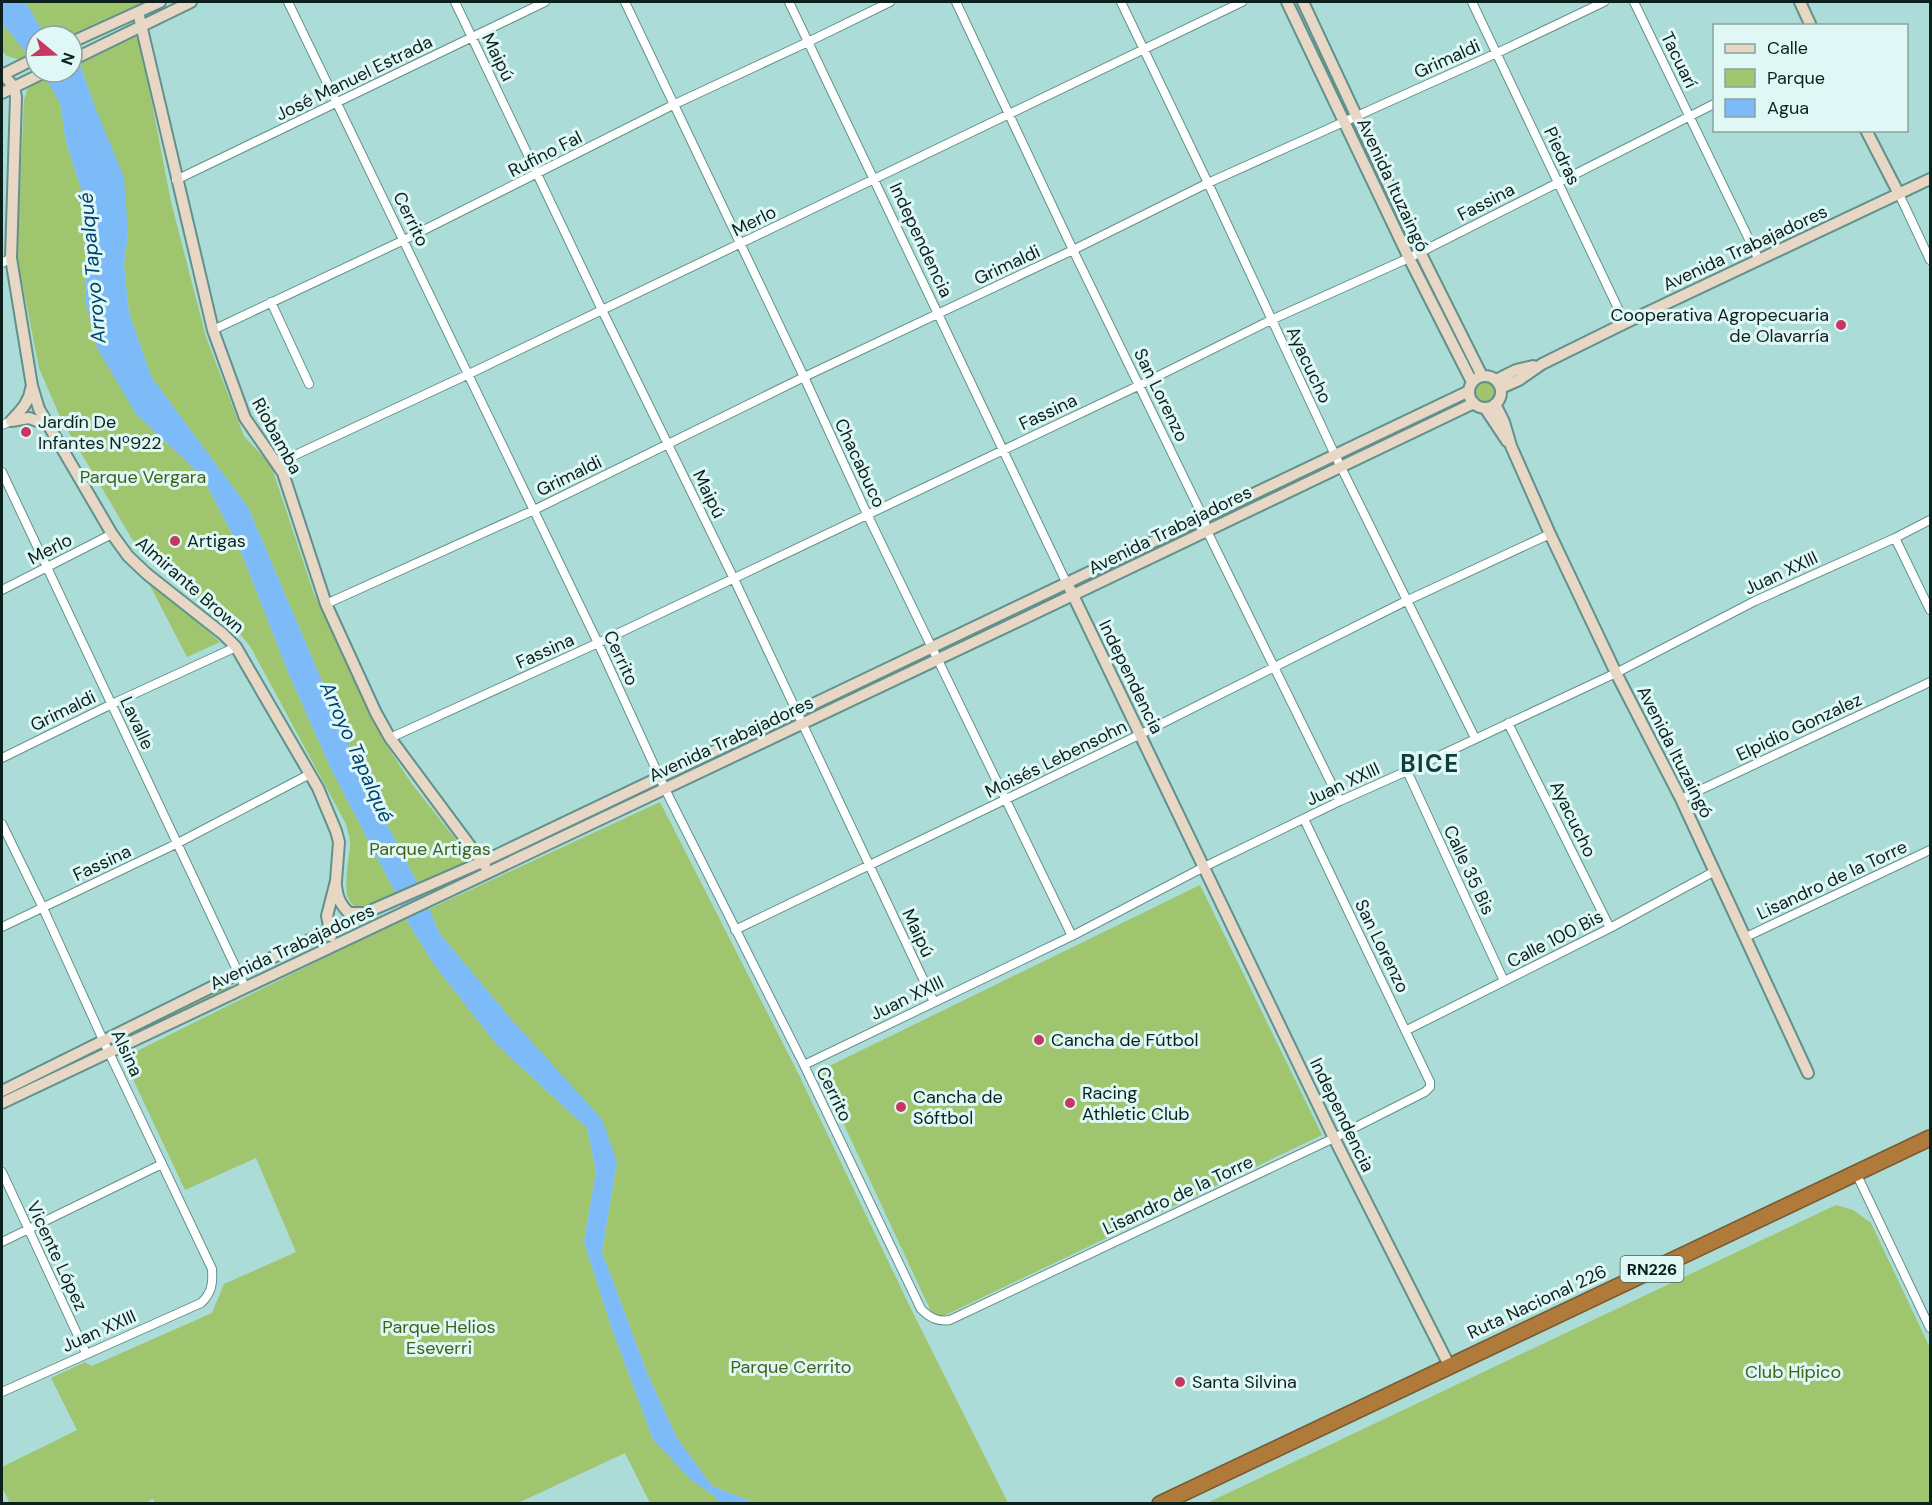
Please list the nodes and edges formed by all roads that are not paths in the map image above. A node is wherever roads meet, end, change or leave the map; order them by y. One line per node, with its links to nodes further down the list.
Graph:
1 (160, 2): 18 (main road)
2 (191, 2): 20 (main road)
3 (288, 2): 32 (street, Cerrito)
4 (455, 2): 22 (street, Maipú)
5 (545, 2): 22 (street, José Manuel Estrada)
6 (625, 2): 33 (street, Chacabuco)
7 (789, 2): 23 (street, Independencia)
8 (890, 2): 23 (street, Rufino Fal)
9 (956, 2): 35 (street, San Lorenzo)
10 (1121, 2): 24 (street, Ayacucho)
11 (1242, 2): 24 (street, Merlo)
12 (1287, 2): 38 (main road, Avenida Ituzaingó)
13 (1303, 2): 36 (main road, Avenida Ituzaingó)
14 (1472, 2): 25 (street, Piedras)
15 (1604, 2): 25 (street, Grimaldi)
16 (1635, 2): 37 (street, Tacuarí)
17 (1800, 2): 19 (main road)
18 (138, 12): 20 (main road, Riobamba); 21 (main road)
19 (1811, 24)
20 (140, 26): 26 (main road); 43 (main road, Riobamba)
21 (84, 37)
22 (472, 38): 32 (street, José Manuel Estrada); 40 (street, Maipú)
23 (808, 42): 33 (street, Rufino Fal); 41 (street, Independencia)
24 (1143, 49): 35 (street, Merlo); 45 (street, Ayacucho)
25 (1497, 53): 36 (street, Grimaldi); 44 (street, Piedras)
26 (84, 54)
27 (24, 63): 28 (main road)
28 (2, 74): 30 (main road)
29 (24, 82): 30 (main road)
30 (14, 87): 31 (main road); 52 (main road, Almirante Brown)
31 (2, 93)
32 (337, 103): 43 (street, José Manuel Estrada); 47 (street, Cerrito)
33 (675, 104): 40 (street, Rufino Fal); 48 (street, Chacabuco)
34 (1713, 104): 37 (street, Fassina)
35 (1010, 113): 41 (street, Merlo); 49 (street, San Lorenzo)
36 (1357, 116): 38 (street, Grimaldi); 50 (main road, Avenida Ituzaingó)
37 (1689, 116): 44 (street, Fassina); 53 (street, Tacuarí)
38 (1344, 122): 45 (street, Grimaldi); 51 (main road, Avenida Ituzaingó)
39 (1867, 132): 46 (main road)
40 (538, 174): 47 (street, Rufino Fal); 56 (street, Maipú)
41 (873, 178): 48 (street, Merlo); 57 (street, Independencia)
42 (1930, 179): 46 (main road, Avenida Trabajadores)
43 (176, 180): 60 (main road, Riobamba)
44 (1558, 182): 50 (street, Fassina); 59 (street, Piedras)
45 (1208, 183): 49 (street, Grimaldi); 58 (street, Ayacucho)
46 (1899, 194): 53 (main road, Avenida Trabajadores); 54 (street)
47 (404, 240): 55 (street, Rufino Fal); 61 (street, Cerrito)
48 (741, 244): 56 (street, Merlo); 63 (street, Chacabuco)
49 (1073, 250): 57 (street, Grimaldi); 66 (street, San Lorenzo)
50 (1420, 252): 51 (street, Fassina); 62 (main road, Avenida Ituzaingó)
51 (1408, 258): 58 (street, Fassina); 68 (main road, Avenida Ituzaingó)
52 (6, 260): 67 (main road, Almirante Brown)
53 (1759, 260): 59 (main road, Avenida Trabajadores)
54 (1930, 260)
55 (271, 302): 60 (street, Rufino Fal); 64 (street)
56 (602, 310): 61 (street, Merlo); 73 (street, Maipú)
57 (937, 314): 63 (street, Grimaldi); 74 (street, Independencia)
58 (1271, 320): 66 (street, Fassina); 75 (street, Ayacucho)
59 (1625, 323): 65 (main road, Avenida Trabajadores)
60 (213, 330): 76 (main road, Riobamba)
61 (469, 374): 76 (street, Merlo); 79 (street, Cerrito)
62 (1482, 375): 65 (main road); 68 (main road)
63 (804, 377): 73 (street, Grimaldi); 80 (street, Chacabuco)
64 (309, 384)
65 (1498, 384): 70 (main road)
66 (1140, 385): 74 (street, Fassina); 81 (street, San Lorenzo)
67 (32, 386): 71 (main road); 72 (main road, Almirante Brown)
68 (1470, 386): 69 (main road); 75 (main road, Avenida Trabajadores)
69 (1474, 403): 70 (main road); 77 (main road, Avenida Trabajadores)
70 (1490, 406): 85 (main road, Avenida Ituzaingó)
71 (6, 423): 72 (main road)
72 (49, 426): 84 (main road, Almirante Brown)
73 (668, 445): 79 (street, Grimaldi); 88 (street, Maipú)
74 (1004, 449): 80 (street, Fassina); 89 (street, Independencia)
75 (1335, 455): 77 (street, Ayacucho); 81 (main road, Avenida Trabajadores)
76 (278, 463): 93 (main road, Riobamba)
77 (1340, 466): 83 (main road, Avenida Trabajadores); 92 (street, Ayacucho)
78 (2, 472): 87 (street, Lavalle)
79 (534, 510): 93 (street, Grimaldi); 95 (street, Cerrito)
80 (867, 514): 88 (street, Fassina); 96 (street, Chacabuco)
81 (1204, 519): 83 (street, San Lorenzo); 89 (main road, Avenida Trabajadores)
82 (1930, 520): 86 (street, Juan XXIII)
83 (1207, 531): 91 (main road, Avenida Trabajadores); 99 (street, San Lorenzo)
84 (112, 534): 87 (street, Merlo); 97 (main road, Almirante Brown)
85 (1550, 534): 92 (street, Moisés Lebensohn); 100 (main road, Avenida Ituzaingó)
86 (1895, 538): 94 (street); 100 (street, Juan XXIII)
87 (47, 566): 90 (street, Merlo); 102 (street, Lavalle)
88 (734, 579): 95 (street, Fassina); 103 (street, Maipú)
89 (1068, 584): 91 (main road, Independencia); 96 (main road, Avenida Trabajadores)
90 (2, 590)
91 (1073, 595): 98 (main road, Avenida Trabajadores); 106 (main road, Independencia)
92 (1406, 601): 99 (street, Moisés Lebensohn); 108 (street, Ayacucho)
93 (326, 604): 107 (main road, Riobamba)
94 (1930, 610)
95 (598, 643): 107 (street, Fassina); 112 (street, Cerrito)
96 (932, 646): 98 (street, Chacabuco); 103 (main road, Avenida Trabajadores)
97 (236, 647): 102 (street, Grimaldi); 111 (main road, Almirante Brown)
98 (938, 658): 105 (main road, Avenida Trabajadores); 114 (street, Chacabuco)
99 (1276, 667): 106 (street, Moisés Lebensohn); 116 (street, San Lorenzo)
100 (1616, 673): 104 (street, Juan XXIII); 115 (main road, Avenida Ituzaingó)
101 (1930, 682): 115 (street, Elpidio Gonzalez)
102 (112, 704): 109 (street, Grimaldi); 119 (street, Lavalle)
103 (797, 711): 105 (street, Maipú); 112 (main road, Avenida Trabajadores)
104 (1508, 723): 108 (street, Juan XXIII); 129 (street, Ayacucho)
105 (802, 724): 113 (main road, Avenida Trabajadores); 121 (street, Maipú)
106 (1141, 734): 114 (street, Moisés Lebensohn); 123 (main road, Independencia)
107 (390, 738): 122 (main road, Riobamba)
108 (1475, 738): 110 (street, Juan XXIII)
109 (2, 758)
110 (1407, 771): 116 (street, Juan XXIII); 136 (street, Calle 35 Bis)
111 (310, 774): 119 (street, Fassina); 125 (main road, Almirante Brown)
112 (658, 776): 113 (street, Cerrito); 122 (main road, Avenida Trabajadores)
113 (665, 789): 122 (main road, Avenida Trabajadores); 131 (street, Cerrito)
114 (1006, 799): 121 (street, Moisés Lebensohn); 132 (street, Chacabuco)
115 (1681, 799): 124 (main road, Avenida Ituzaingó)
116 (1340, 801): 117 (street, Juan XXIII)
117 (1304, 819): 123 (street, Juan XXIII); 139 (street, San Lorenzo)
118 (2, 824): 126 (street, Alsina)
119 (176, 844): 126 (street, Fassina); 135 (street, Lavalle)
120 (1930, 850): 133 (street, Lisandro de la Torre)
121 (869, 865): 131 (street, Moisés Lebensohn); 138 (street, Maipú)
122 (486, 866): 127 (main road, Avenida Trabajadores); 134 (main road, Avenida Trabajadores)
123 (1204, 867): 132 (street, Juan XXIII); 146 (main road, Independencia)
124 (1715, 871): 129 (street, Calle 100 Bis); 133 (main road, Avenida Ituzaingó)
125 (336, 881): 127 (main road); 130 (main road, Almirante Brown)
126 (43, 908): 128 (street, Fassina); 140 (street, Alsina)
127 (369, 912): 130 (main road, Avenida Trabajadores)
128 (2, 927)
129 (1610, 928): 136 (street, Calle 100 Bis)
130 (330, 930): 134 (main road, Almirante Brown); 135 (main road, Avenida Trabajadores)
131 (735, 930): 141 (street, Cerrito)
132 (1072, 936): 138 (street, Juan XXIII)
133 (1746, 937): 142 (main road, Avenida Ituzaingó)
134 (334, 945): 137 (main road, Avenida Trabajadores)
135 (238, 974): 137 (street, Lavalle); 140 (main road, Avenida Trabajadores)
136 (1504, 981): 139 (street, Calle 100 Bis)
137 (245, 987): 140 (main road, Avenida Trabajadores)
138 (934, 1002): 141 (street, Juan XXIII)
139 (1407, 1030): 143 (street, San Lorenzo)
140 (107, 1047): 144 (main road, Avenida Trabajadores); 145 (main road, Avenida Trabajadores); 148 (street, Alsina)
141 (804, 1065): 154 (street, Cerrito)
142 (1808, 1073)
143 (1430, 1087): 146 (street, Lisandro de la Torre)
144 (2, 1091)
145 (2, 1103)
146 (1334, 1138): 154 (street, Lisandro de la Torre); 157 (main road, Independencia)
147 (1930, 1138): 150 (highway, Ruta Nacional 226 / RN226)
148 (162, 1164): 151 (street); 153 (street, Alsina)
149 (2, 1172): 151 (street, Vicente López)
150 (1856, 1173): 155 (street); 157 (highway, Ruta Nacional 226 / RN226)
151 (28, 1229): 152 (street); 156 (street, Vicente López)
152 (2, 1242)
153 (208, 1296): 156 (street, Juan XXIII)
154 (935, 1320)
155 (1930, 1328)
156 (86, 1353): 158 (street, Juan XXIII)
157 (1449, 1365): 159 (highway, Ruta Nacional 226 / RN226)
158 (2, 1392)
159 (1160, 1503)

